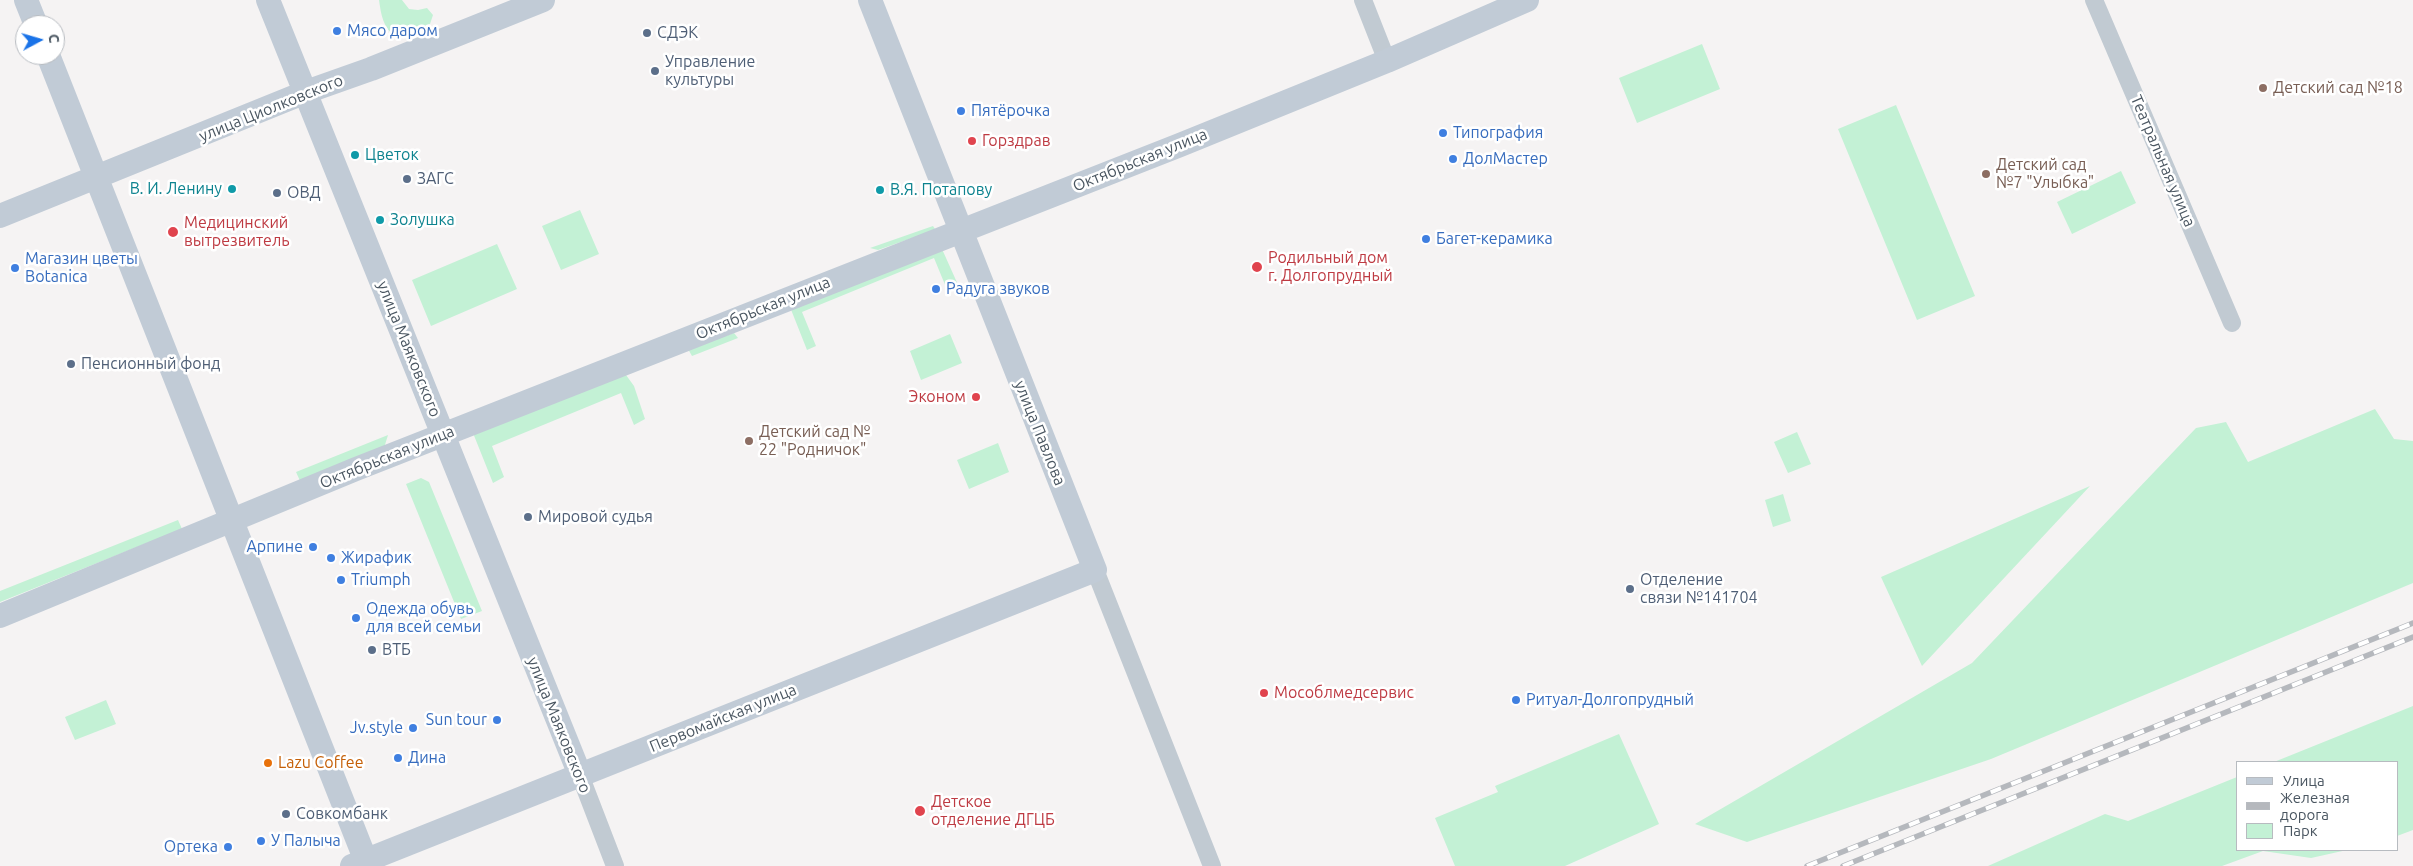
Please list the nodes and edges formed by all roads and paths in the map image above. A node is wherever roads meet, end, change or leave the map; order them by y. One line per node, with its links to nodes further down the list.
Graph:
1 (26, 0): 8 (street)
2 (268, 0): 11 (street, улица Маяковского)
3 (543, 0): 11 (street, улица Циолковского)
4 (870, 0): 14 (street, улица Павлова)
5 (1363, 0): 9 (street)
6 (1527, 0): 9 (street, Октябрьская улица)
7 (2094, 0): 15 (street, Театральная улица)
8 (32, 15)
9 (1387, 61): 14 (street, Октябрьская улица)
10 (52, 65): 12 (street)
11 (306, 92): 12 (street, улица Циолковского); 16 (street, улица Маяковского)
12 (97, 177): 13 (street, улица Циолковского); 17 (street)
13 (0, 216)
14 (960, 231): 16 (street, Октябрьская улица); 18 (street, улица Павлова)
15 (2232, 323)
16 (443, 435): 17 (street, Октябрьская улица); 20 (street, улица Маяковского)
17 (232, 520): 19 (street, Октябрьская улица); 21 (street)
18 (1094, 570): 20 (street, Первомайская улица); 23 (street, улица Павлова)
19 (0, 616)
20 (580, 775): 21 (street, Первомайская улица); 22 (street, улица Маяковского)
21 (359, 863)
22 (615, 866)
23 (1212, 866)

